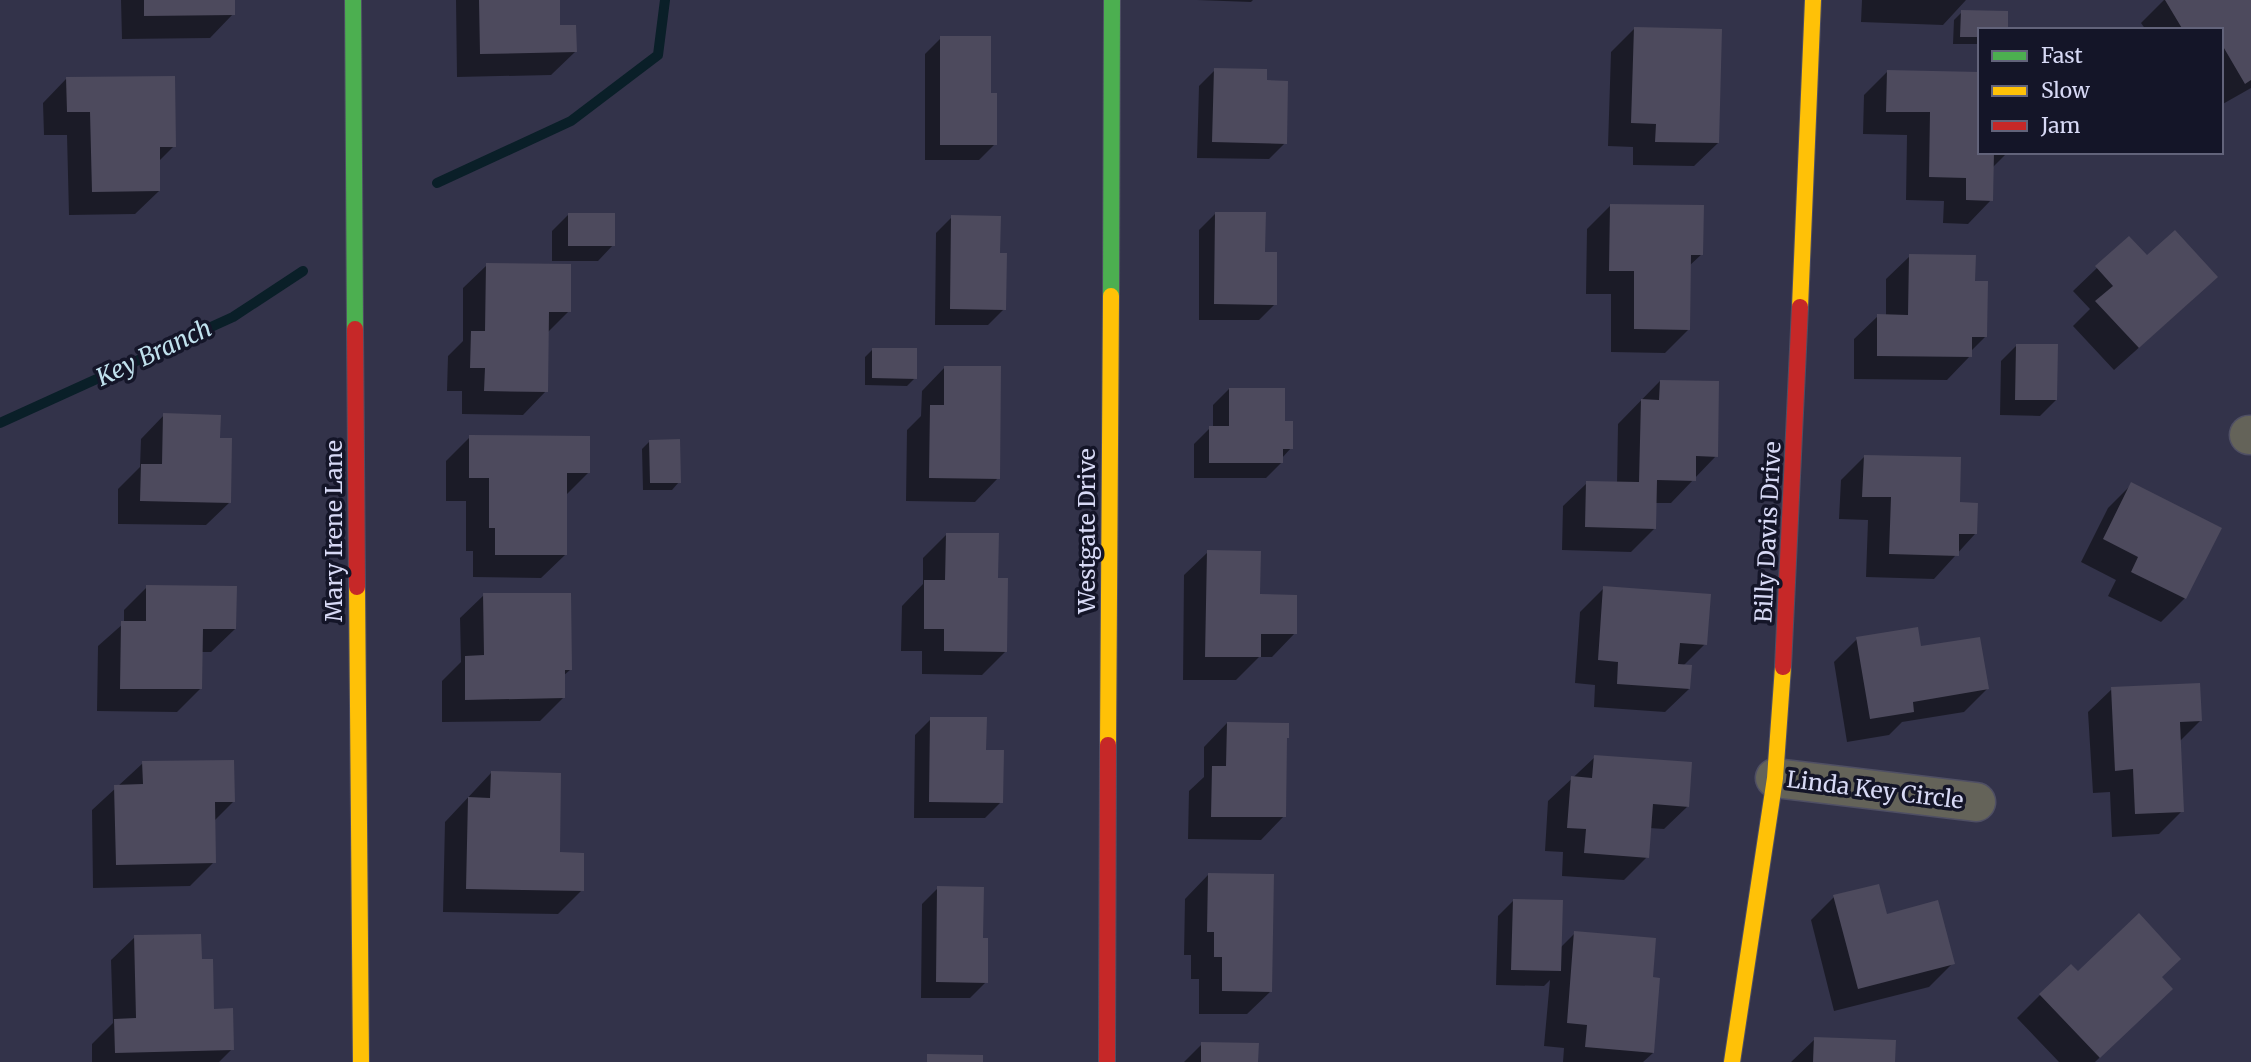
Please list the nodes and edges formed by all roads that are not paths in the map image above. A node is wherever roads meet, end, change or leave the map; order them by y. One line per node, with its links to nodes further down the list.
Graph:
1 (353, 0): 6 (street, Mary Irene Lane)
2 (1112, 0): 7 (street, Westgate Drive)
3 (1813, 0): 4 (street, Billy Davis Drive)
4 (1775, 778): 5 (street, Linda Key Circle); 8 (street, Billy Davis Drive)
5 (1976, 802)
6 (360, 1062)
7 (1107, 1062)
8 (1732, 1062)

